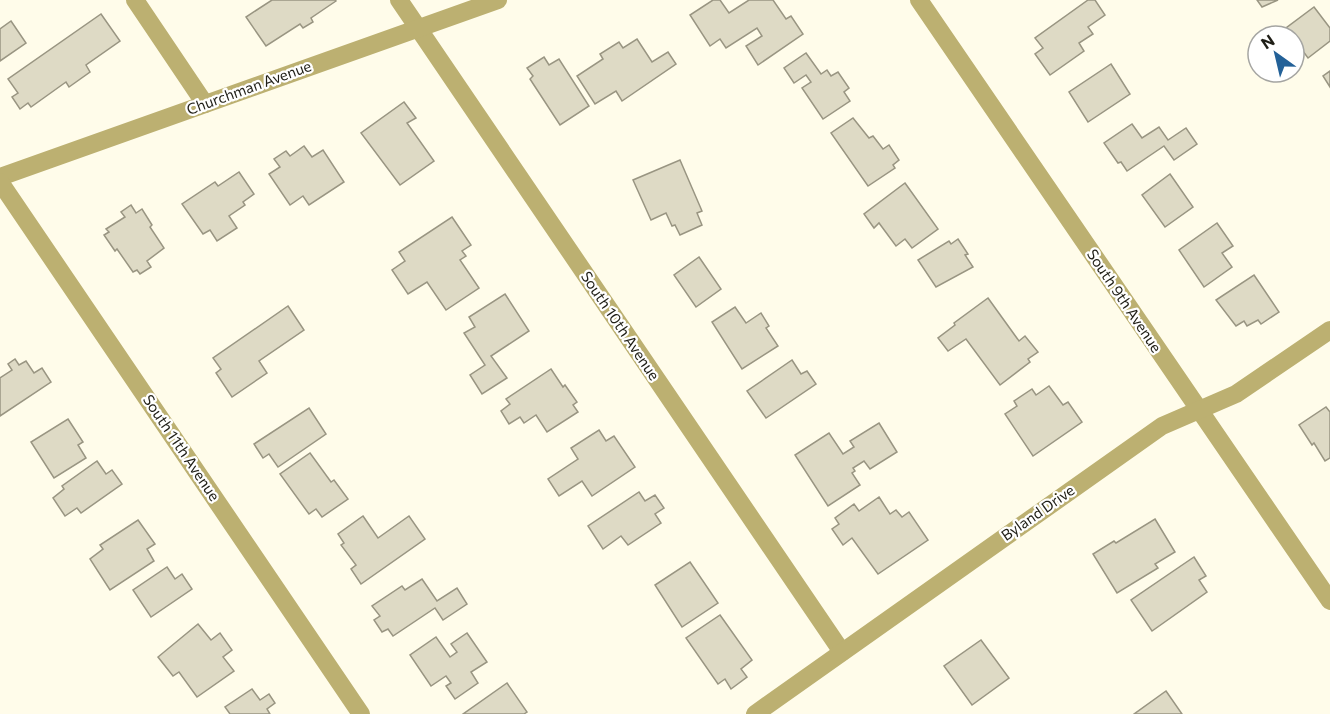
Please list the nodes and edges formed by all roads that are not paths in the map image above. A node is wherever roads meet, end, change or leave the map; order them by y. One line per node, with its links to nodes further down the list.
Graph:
1 (135, 0): 6 (street)
2 (399, 0): 5 (street, South 10th Avenue)
3 (498, 0): 5 (street, Churchman Avenue)
4 (918, 0): 10 (street, South 9th Avenue)
5 (418, 28): 6 (street, Churchman Avenue); 12 (street, South 10th Avenue)
6 (205, 104): 7 (street, Churchman Avenue)
7 (0, 177)
8 (0, 182): 13 (street, South 11th Avenue)
9 (1330, 330): 10 (street, Byland Drive)
10 (1199, 412): 11 (street, South 9th Avenue); 12 (street, Byland Drive)
11 (1330, 601)
12 (842, 652): 14 (street, Byland Drive)
13 (361, 714)
14 (755, 714)

